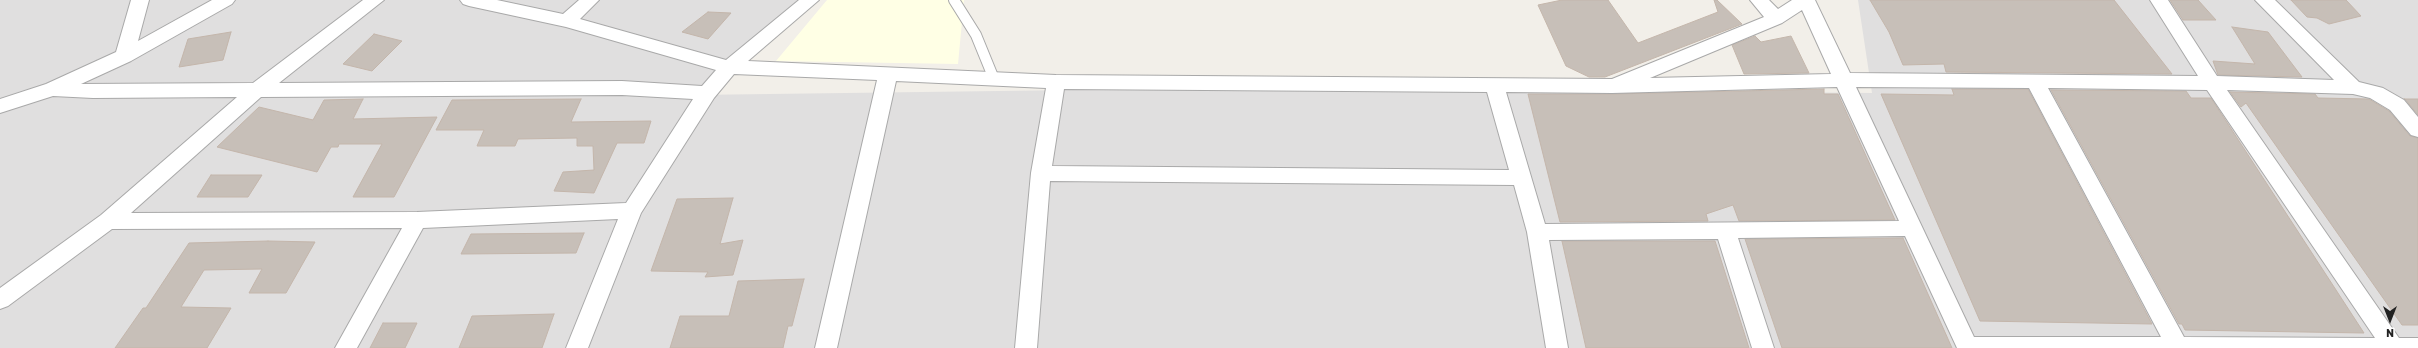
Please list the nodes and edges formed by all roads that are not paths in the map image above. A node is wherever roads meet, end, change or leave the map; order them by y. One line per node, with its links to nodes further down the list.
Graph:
1 (140, 0): 14 (street)
2 (226, 0): 14 (street)
3 (376, 0): 26 (street)
4 (469, 0): 13 (street)
5 (590, 0): 13 (street)
6 (810, 0): 15 (street)
7 (954, 0): 17 (lane)
8 (1759, 0): 12 (street)
9 (1805, 0): 12 (street); 18 (street)
10 (2159, 0): 21 (street)
11 (2264, 0): 24 (street)
12 (1776, 19): 23 (street)
13 (566, 22): 15 (street)
14 (124, 56): 25 (street)
15 (729, 67): 16 (street); 27 (street)
16 (888, 74): 17 (street); 44 (street)
17 (994, 79): 19 (street)
18 (1844, 80): 20 (street); 23 (street); 35 (street)
19 (1056, 82): 22 (street); 30 (street)
20 (2035, 82): 21 (street); 39 (street)
21 (2212, 83): 24 (street); 48 (street)
22 (1495, 85): 23 (street); 31 (street)
23 (1612, 86)
24 (2353, 87): 29 (street)
25 (53, 89): 26 (street); 28 (street)
26 (258, 90): 27 (street); 34 (street)
27 (707, 93): 32 (street)
28 (0, 106)
29 (2418, 130)
30 (1041, 173): 31 (street); 45 (street)
31 (1522, 178): 37 (street)
32 (632, 211): 33 (street); 43 (street)
33 (417, 220): 34 (street); 42 (street)
34 (108, 221): 38 (street)
35 (1912, 226): 36 (street); 40 (street)
36 (1725, 229): 37 (street); 47 (street)
37 (1537, 232): 46 (street)
38 (0, 300)
39 (2177, 346): 40 (street); 48 (street)
40 (1968, 347)
41 (2418, 347): 48 (street)
42 (346, 348)
43 (577, 348)
44 (826, 348)
45 (1026, 348)
46 (1557, 348)
47 (1763, 348)
48 (2394, 348)

